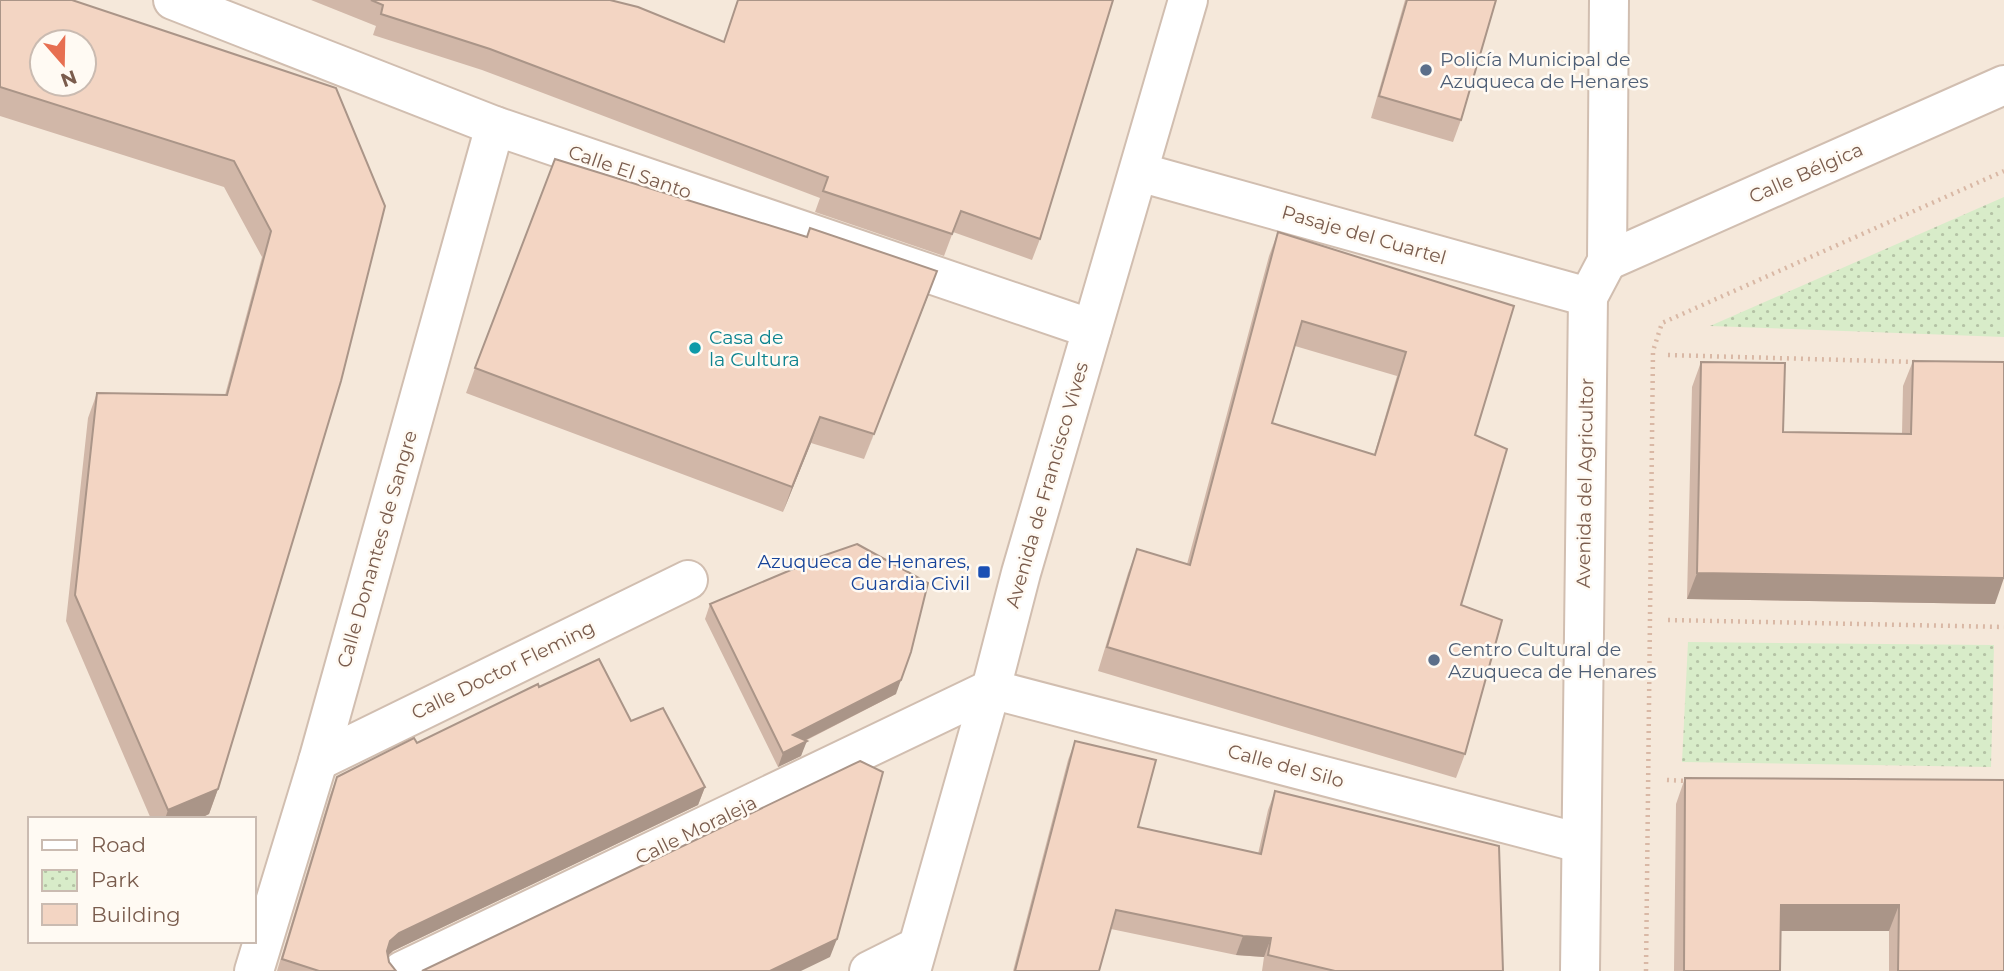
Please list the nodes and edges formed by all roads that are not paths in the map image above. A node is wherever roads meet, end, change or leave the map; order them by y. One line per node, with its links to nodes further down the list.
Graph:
1 (173, 0): 5 (street, Calle El Santo)
2 (1188, 0): 6 (street, Avenida de Francisco Vives)
3 (1609, 0): 7 (street, Avenida del Agricultor)
4 (2004, 85): 7 (street, Calle Bélgica)
5 (495, 126): 9 (street, Calle El Santo); 12 (street, Calle Donantes de Sangre)
6 (1139, 172): 8 (street, Pasaje del Cuartel); 9 (street, Avenida de Francisco Vives)
7 (1608, 261): 8 (street, Avenida del Agricultor)
8 (1588, 297): 13 (street, Avenida del Agricultor)
9 (1092, 329): 11 (street, Avenida de Francisco Vives)
10 (688, 580): 12 (street, Calle Doctor Fleming)
11 (991, 690): 13 (street, Calle del Silo); 14 (street, Avenida de Francisco Vives); 16 (street, Calle Moraleja)
12 (318, 761): 15 (street, Calle Donantes de Sangre)
13 (1580, 844): 18 (street, Avenida del Agricultor)
14 (914, 959): 17 (street)
15 (254, 971)
16 (402, 971)
17 (869, 971)
18 (1580, 971)

